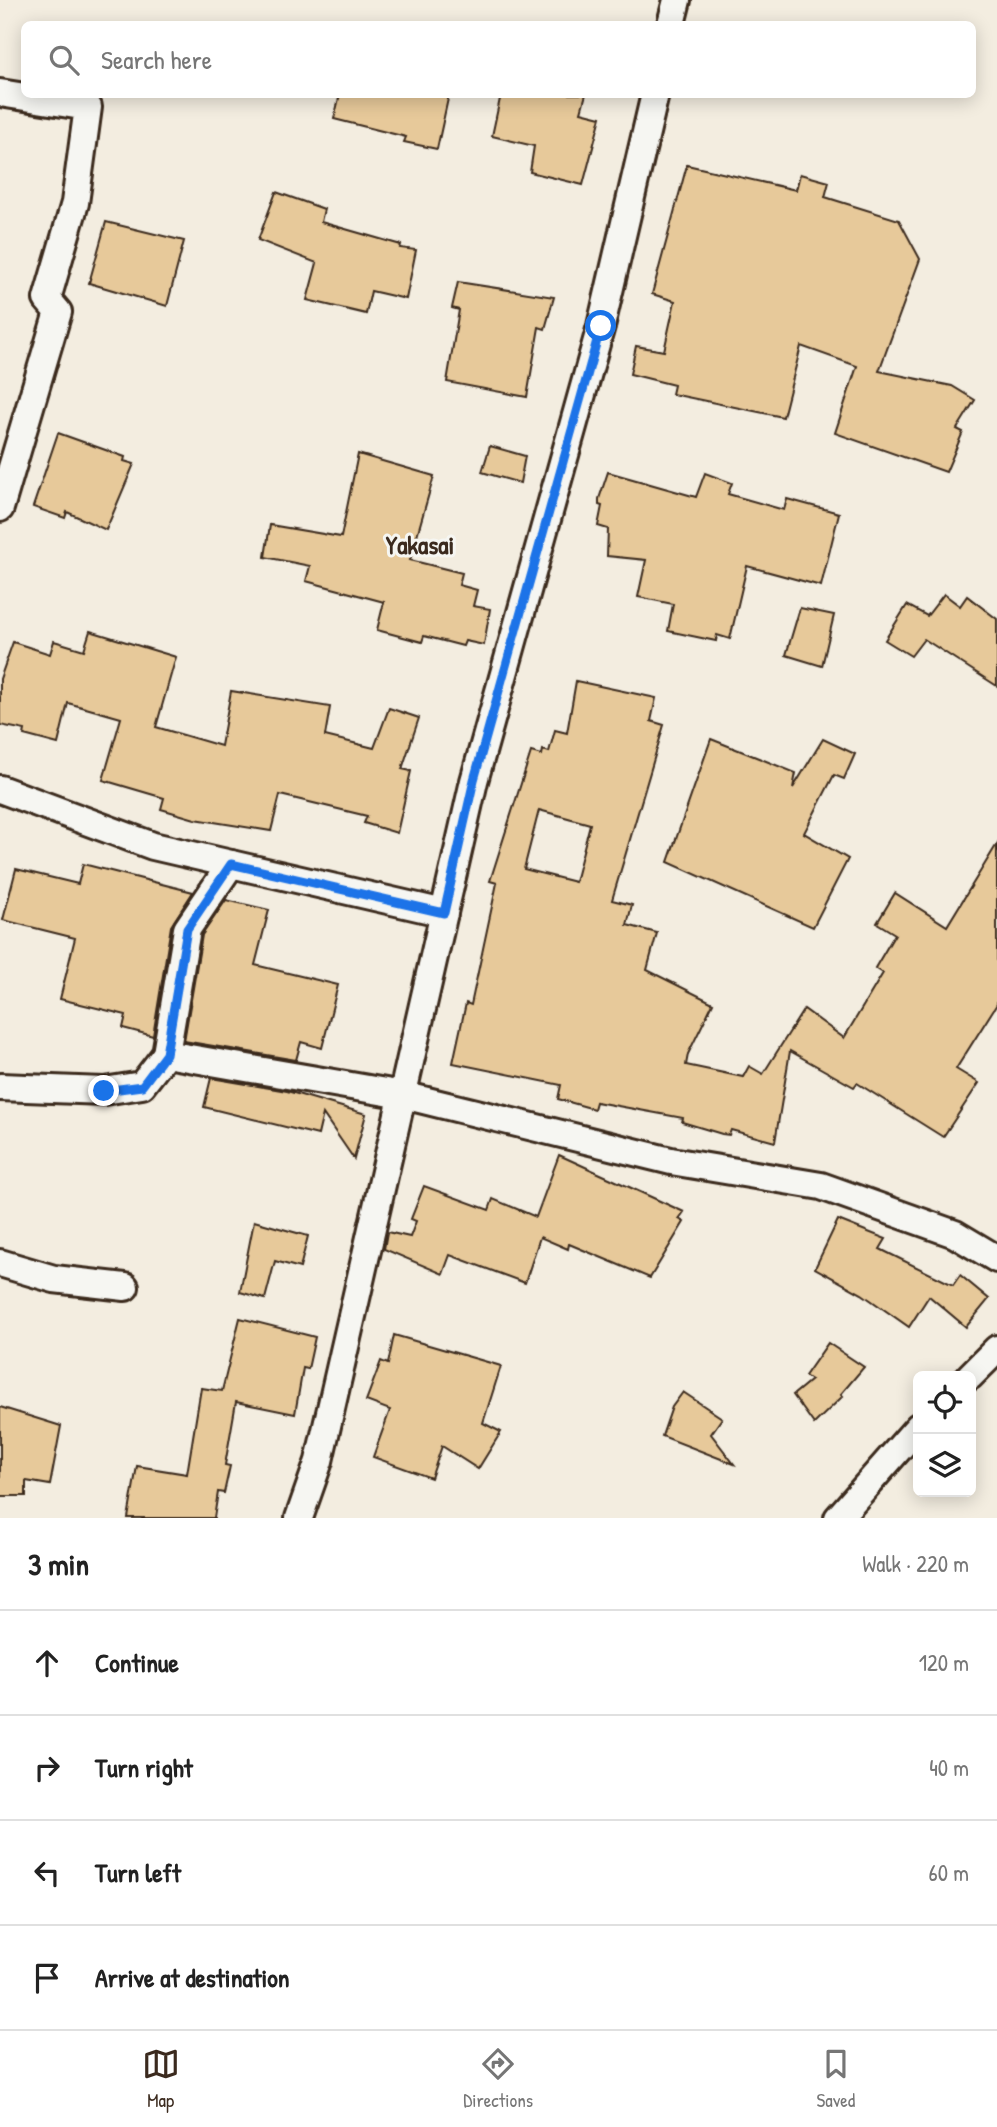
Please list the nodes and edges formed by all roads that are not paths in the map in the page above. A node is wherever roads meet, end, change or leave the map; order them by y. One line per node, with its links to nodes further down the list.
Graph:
1 (677, 0): 2 (street)
2 (672, 21)
3 (0, 93): 4 (street)
4 (21, 96)
5 (31, 98): 7 (street)
6 (654, 98): 10 (street)
7 (0, 508)
8 (0, 789): 9 (street)
9 (231, 864): 10 (street); 11 (street)
10 (444, 913): 13 (street)
11 (166, 1054): 12 (street); 13 (street)
12 (0, 1087)
13 (402, 1095): 14 (street); 20 (street)
14 (997, 1259)
15 (0, 1263): 16 (street)
16 (125, 1287)
17 (997, 1349): 18 (street)
18 (975, 1371)
19 (913, 1433): 21 (street)
20 (299, 1518)
21 (838, 1518)

